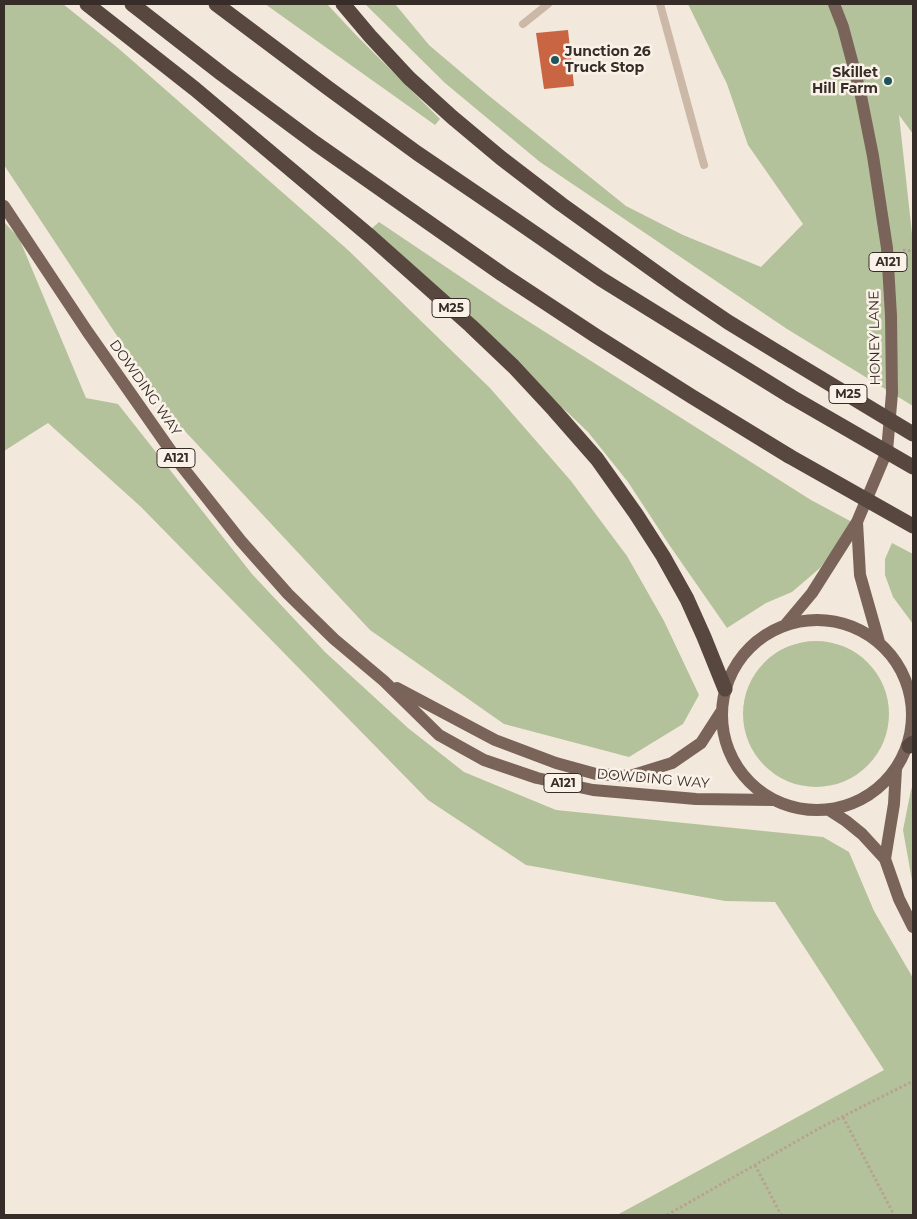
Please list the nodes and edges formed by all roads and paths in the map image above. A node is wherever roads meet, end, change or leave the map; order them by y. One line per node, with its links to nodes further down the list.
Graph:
1 (87, 4): 18 (highway, M25)
2 (132, 4): 14 (highway, bridge)
3 (216, 4): 12 (highway, M25, bridge)
4 (342, 4): 11 (highway, M25, bridge)
5 (548, 4): 8 (lane)
6 (660, 4): 9 (lane)
7 (834, 4): 13 (main road, HONEY LANE / A121)
8 (523, 24)
9 (704, 165)
10 (4, 206): 17 (main road, DOWDING WAY / A121)
11 (913, 434)
12 (913, 466)
13 (858, 522): 15 (main road, HONEY LANE / A121); 16 (main road, HONEY LANE / A121)
14 (913, 526)
15 (786, 624): 16 (main road); 18 (main road)
16 (879, 642): 20 (main road)
17 (384, 681): 19 (main road, DOWDING WAY / A121); 22 (main road, DOWDING WAY / A121)
18 (725, 688): 19 (main road)
19 (721, 712): 22 (main road)
20 (911, 744): 21 (main road)
21 (896, 769): 23 (main road); 24 (main road)
22 (773, 800): 23 (main road)
23 (829, 810): 24 (main road)
24 (884, 859): 25 (main road)
25 (913, 927)
26 (913, 1081): 27 (path)
27 (843, 1117): 28 (path); 31 (path)
28 (755, 1165): 29 (path); 30 (path)
29 (668, 1215)
30 (781, 1215)
31 (894, 1215)

